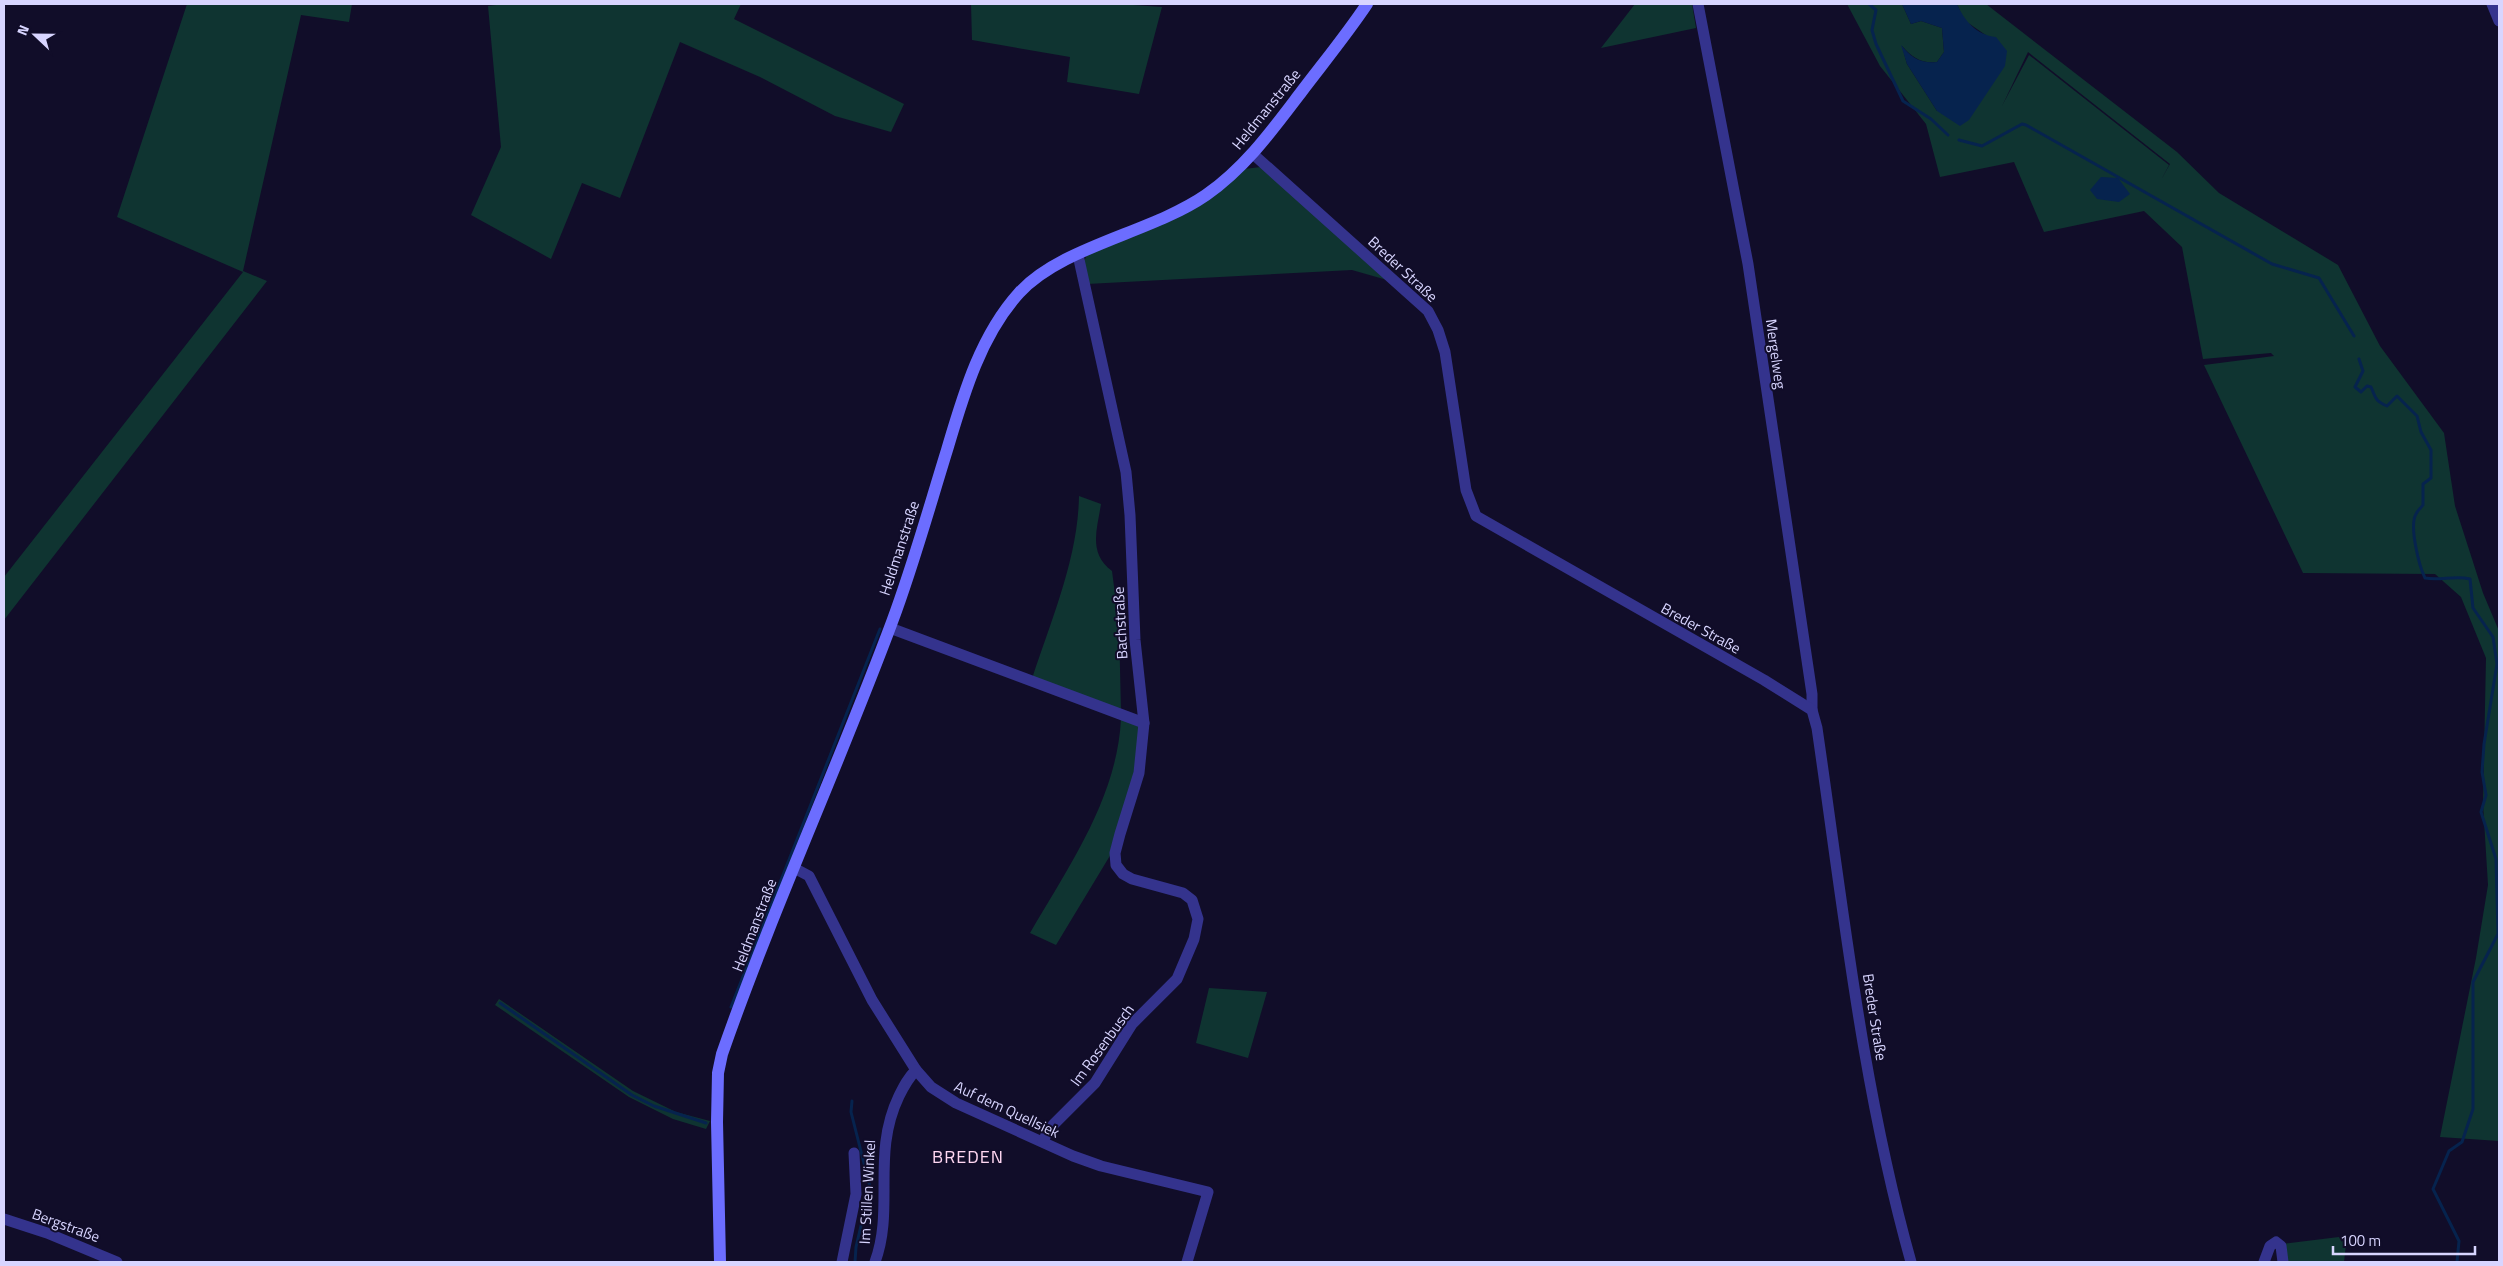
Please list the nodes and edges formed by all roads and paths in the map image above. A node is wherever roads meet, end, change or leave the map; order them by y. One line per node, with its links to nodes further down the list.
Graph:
1 (1367, 4): 5 (main road, Heldmanstraße)
2 (1698, 4): 8 (street, Mergelweg)
3 (2492, 4): 4 (street)
4 (2499, 21)
5 (1252, 154): 6 (main road, Heldmanstraße); 8 (street, Breder Straße)
6 (1078, 255): 7 (main road, Heldmanstraße); 9 (street, Bachstraße)
7 (890, 628): 9 (street); 10 (main road, Heldmanstraße)
8 (1812, 710): 22 (street, Breder Straße)
9 (1144, 723): 12 (street, Im Rosenbusch)
10 (794, 868): 11 (street, Auf dem Quellsiek); 18 (main road, Heldmanstraße)
11 (916, 1070): 12 (street, Auf dem Quellsiek); 20 (street, Im Stillen Winkel)
12 (1043, 1142): 21 (street, Auf dem Quellsiek)
13 (854, 1152): 19 (street)
14 (4, 1220): 15 (street, Bergstraße)
15 (100, 1254): 16 (street); 17 (street, Bergstraße)
16 (92, 1262)
17 (117, 1262)
18 (720, 1262)
19 (842, 1262)
20 (875, 1262)
21 (1187, 1262)
22 (1911, 1262)
23 (2264, 1262): 24 (street)
24 (2283, 1262)

